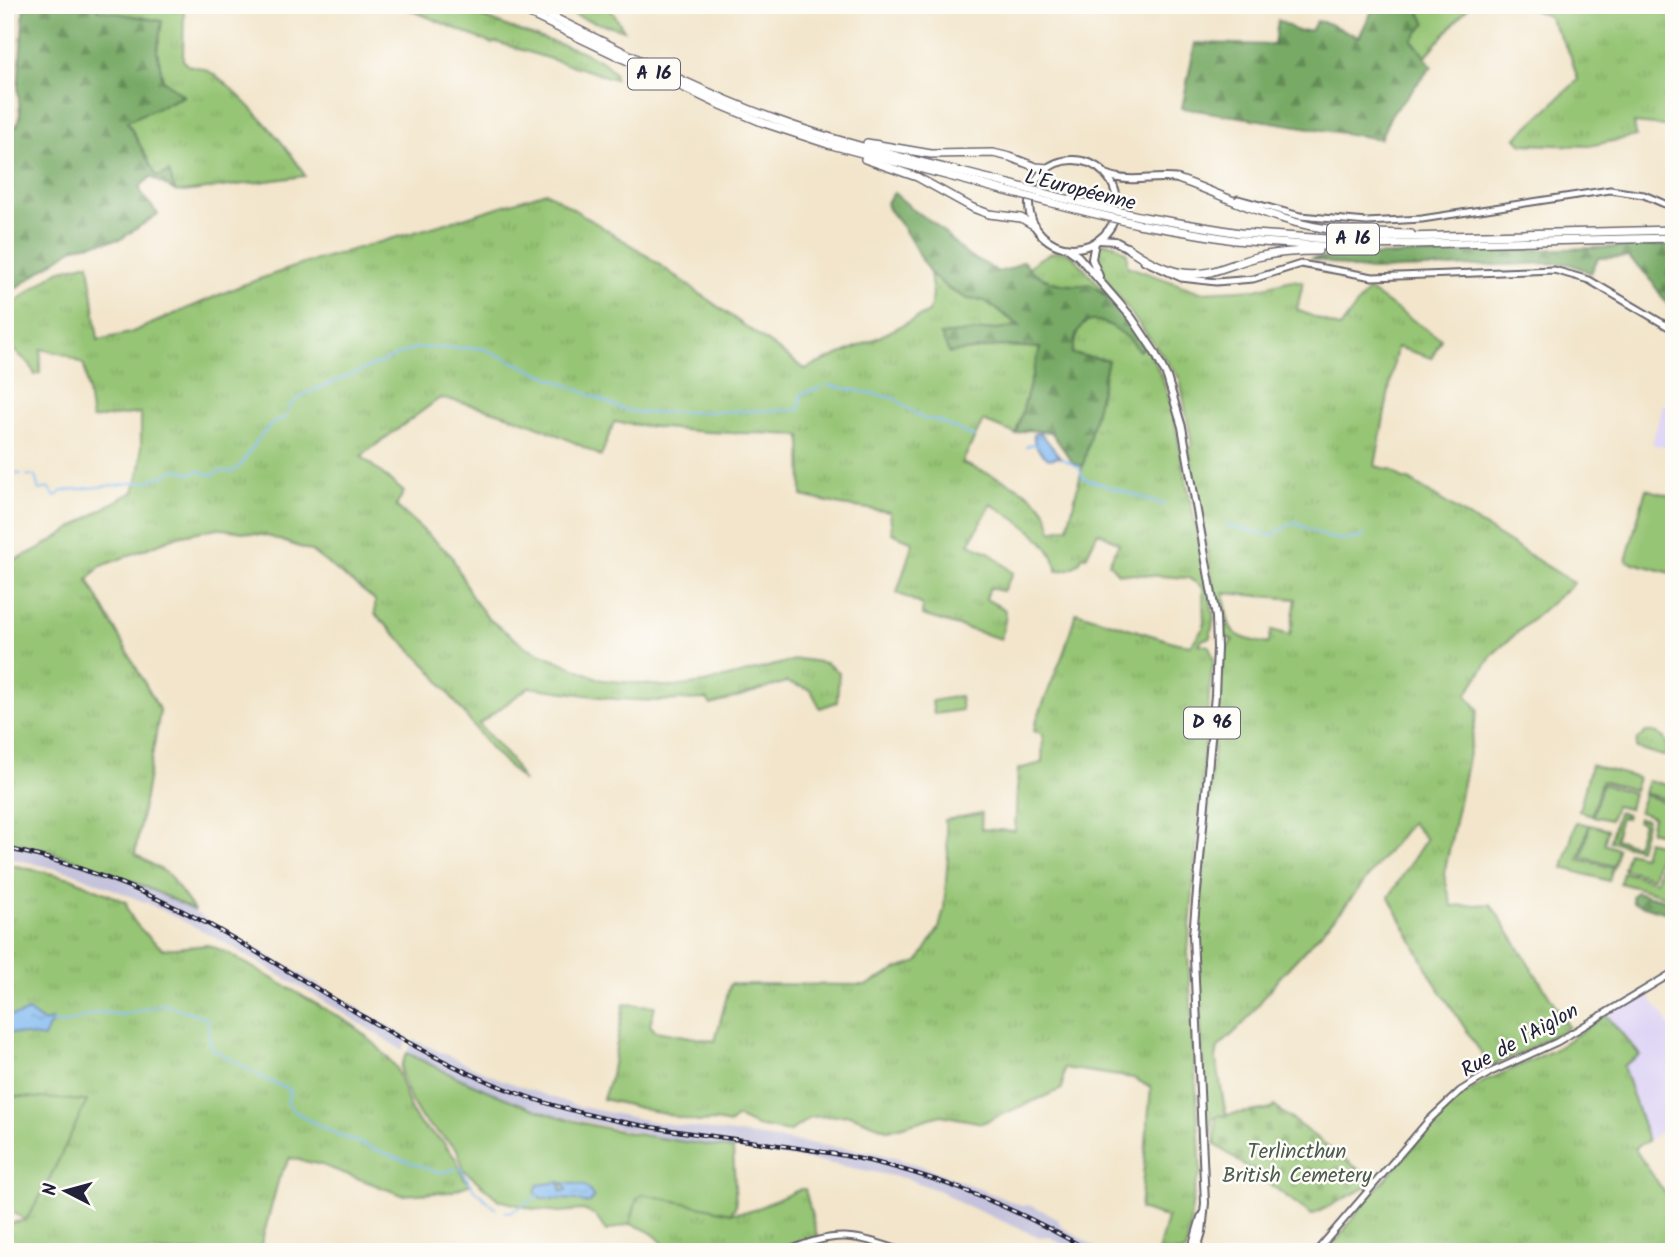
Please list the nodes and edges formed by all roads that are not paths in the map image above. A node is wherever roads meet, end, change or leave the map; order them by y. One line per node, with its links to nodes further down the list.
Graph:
1 (511, 5): 3 (highway, L'Européenne / A 16)
2 (528, 5): 4 (highway, L'Européenne / A 16)
3 (800, 136): 8 (highway, L'Européenne / A 16); 11 (highway)
4 (852, 143): 5 (highway); 8 (highway, L'Européenne / A 16)
5 (1048, 168): 6 (main road); 11 (main road)
6 (1104, 173): 7 (main road); 15 (main road)
7 (1178, 179): 9 (main road); 13 (highway)
8 (1007, 188): 10 (highway, L'Européenne / A 16, bridge)
9 (1674, 208)
10 (1140, 221): 13 (highway, L'Européenne / A 16); 16 (highway, L'Européenne / A 16)
11 (1035, 226): 17 (main road)
12 (1674, 230): 13 (highway, L'Européenne / A 16)
13 (1497, 236)
14 (1674, 238): 16 (highway, L'Européenne / A 16)
15 (1097, 241): 17 (main road); 18 (main road); 19 (main road, D 96)
16 (1338, 247): 18 (highway)
17 (1068, 248): 19 (main road, D 96)
18 (1128, 248): 20 (main road)
19 (1105, 287): 24 (main road, D 96)
20 (1674, 330)
21 (1674, 972): 25 (main road, Rue de l'Aiglon)
22 (785, 1252): 23 (main road)
23 (905, 1252)
24 (1193, 1252)
25 (1315, 1252)

